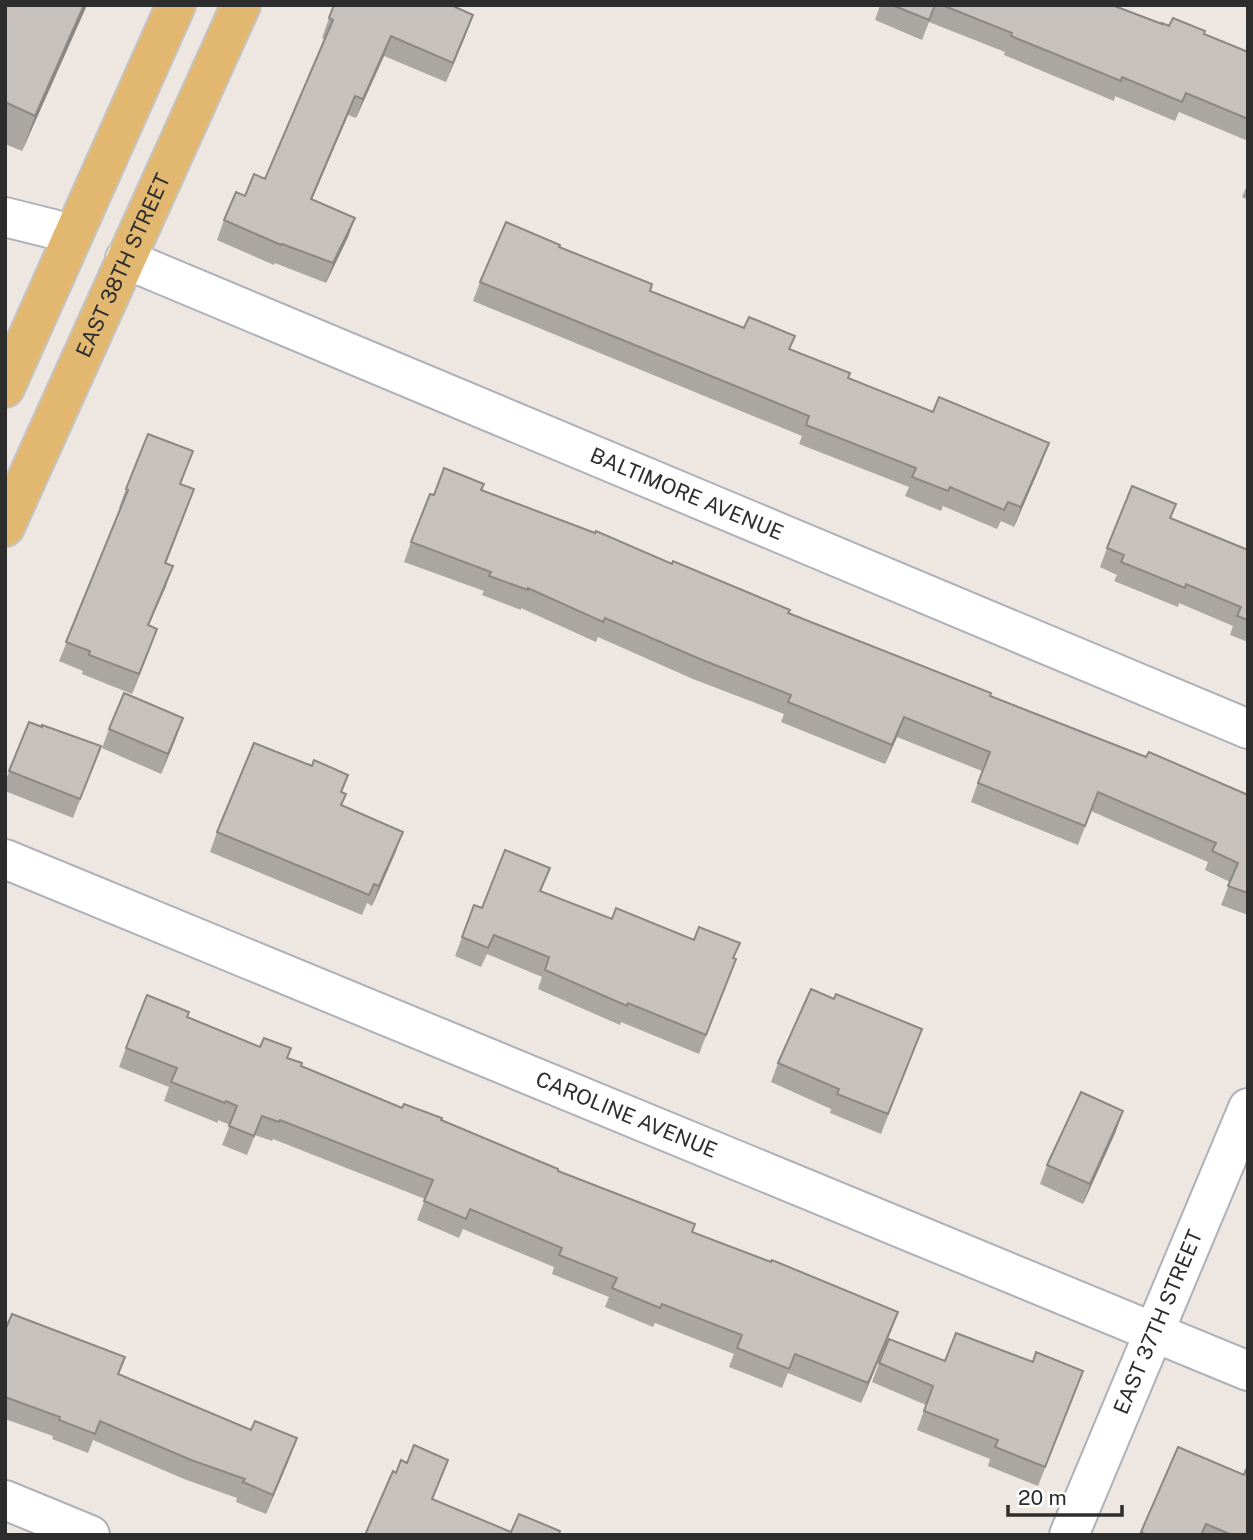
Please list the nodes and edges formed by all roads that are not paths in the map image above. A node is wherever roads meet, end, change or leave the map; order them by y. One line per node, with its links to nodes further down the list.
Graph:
1 (176, 5): 4 (main road)
2 (241, 5): 5 (main road, EAST 38TH STREET)
3 (5, 216): 4 (street)
4 (71, 238): 6 (main road)
5 (125, 259): 7 (main road, EAST 38TH STREET); 8 (street, BALTIMORE AVENUE)
6 (5, 388)
7 (5, 527)
8 (1248, 729)
9 (5, 859): 11 (street, CAROLINE AVENUE)
10 (1248, 1108): 11 (street, EAST 37TH STREET)
11 (1154, 1333): 12 (street, CAROLINE AVENUE); 15 (street, EAST 37TH STREET)
12 (1248, 1371)
13 (5, 1500): 14 (street)
14 (90, 1535)
15 (1069, 1535)

